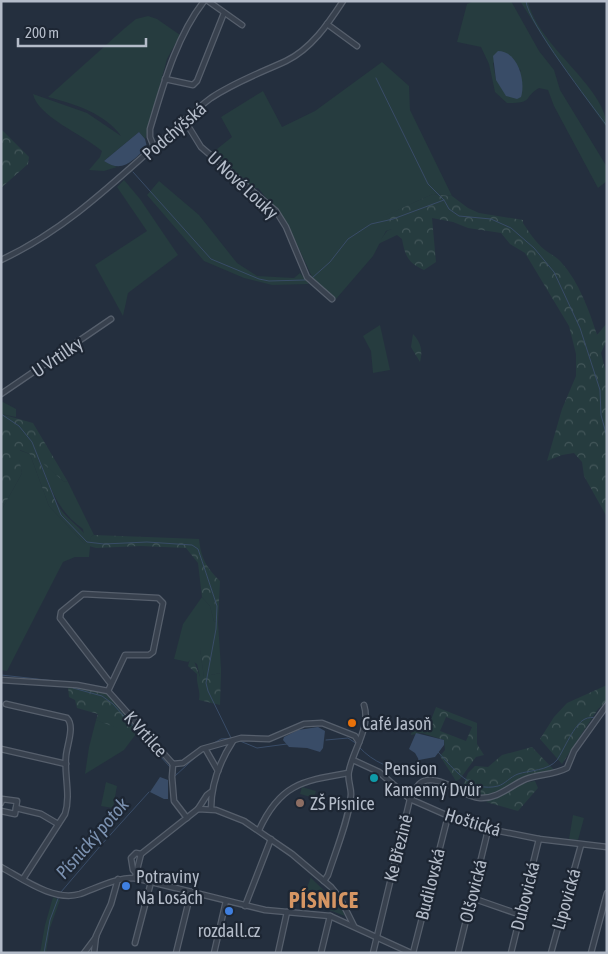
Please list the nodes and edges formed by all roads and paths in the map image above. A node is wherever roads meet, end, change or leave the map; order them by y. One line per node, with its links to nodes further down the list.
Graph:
1 (206, 1): 3 (street); 7 (street)
2 (343, 1): 4 (street, Podchýšská)
3 (224, 13): 5 (street); 7 (street)
4 (327, 24): 6 (street); 8 (street, Podchýšská)
5 (242, 25)
6 (357, 46)
7 (165, 79): 9 (street)
8 (185, 121): 9 (street, Podchýšská); 11 (street, U Nové Louky)
9 (154, 147): 10 (street, Podchýšská)
10 (1, 260)
11 (332, 299)
12 (111, 319): 13 (street, U Vrtilky)
13 (1, 394)
14 (1, 680): 16 (street)
15 (111, 684): 15 (street); 16 (street)
16 (108, 691): 26 (street, K Vrtilce)
17 (6, 704): 25 (street)
18 (364, 705): 21 (street)
19 (607, 705): 30 (street, Ke Březině)
20 (236, 740): 21 (street); 23 (street); 27 (street)
21 (358, 744): 24 (street)
22 (1, 749): 25 (street)
23 (206, 750): 26 (street); 27 (street)
24 (353, 760): 28 (street); 30 (street, Hoštická)
25 (66, 764): 38 (street)
26 (172, 767): 37 (street, K Vrtilce)
27 (218, 770): 29 (street)
28 (348, 773): 39 (street); 50 (street)
29 (211, 792): 33 (street); 34 (street)
30 (410, 799): 36 (street, Hoštická); 62 (street, Ke Březině)
31 (1, 803): 32 (street)
32 (16, 808): 35 (street); 38 (street)
33 (198, 809): 34 (street); 37 (street)
34 (210, 809): 39 (street)
35 (1, 811)
36 (448, 816): 40 (street, Hoštická); 71 (street, Budilovská)
37 (187, 818): 45 (street)
38 (58, 824): 48 (street)
39 (259, 830): 41 (street)
40 (488, 830): 42 (street, Hoštická); 54 (street, Olšovická)
41 (271, 839): 50 (street); 56 (street)
42 (539, 839): 43 (street, Hoštická); 58 (street, Dubovická)
43 (581, 845): 44 (street, Hoštická); 74 (street, Lipovická)
44 (607, 847)
45 (141, 854): 47 (street); 47 (street)
46 (1, 868): 48 (street)
47 (136, 875): 49 (street); 51 (street)
48 (23, 879): 49 (street)
49 (118, 879): 61 (street)
50 (324, 881): 60 (street)
51 (151, 882): 52 (street); 63 (street)
52 (191, 892): 55 (street); 66 (street)
53 (607, 893): 75 (street)
54 (472, 898): 58 (street); 72 (street, Olšovická)
55 (226, 902): 56 (street); 67 (street)
56 (245, 906): 57 (street)
57 (287, 912): 59 (street); 68 (street)
58 (521, 915): 73 (street, Dubovická)
59 (330, 916): 60 (street); 69 (street)
60 (354, 926): 62 (street)
61 (96, 936): 64 (street); 65 (street)
62 (377, 936): 70 (street, Ke Březině); 71 (street)
63 (135, 943)
64 (84, 953)
65 (94, 953)
66 (176, 953)
67 (214, 953)
68 (278, 953)
69 (321, 953)
70 (372, 953)
71 (412, 953)
72 (458, 953)
73 (511, 953)
74 (551, 953)
75 (591, 953)

